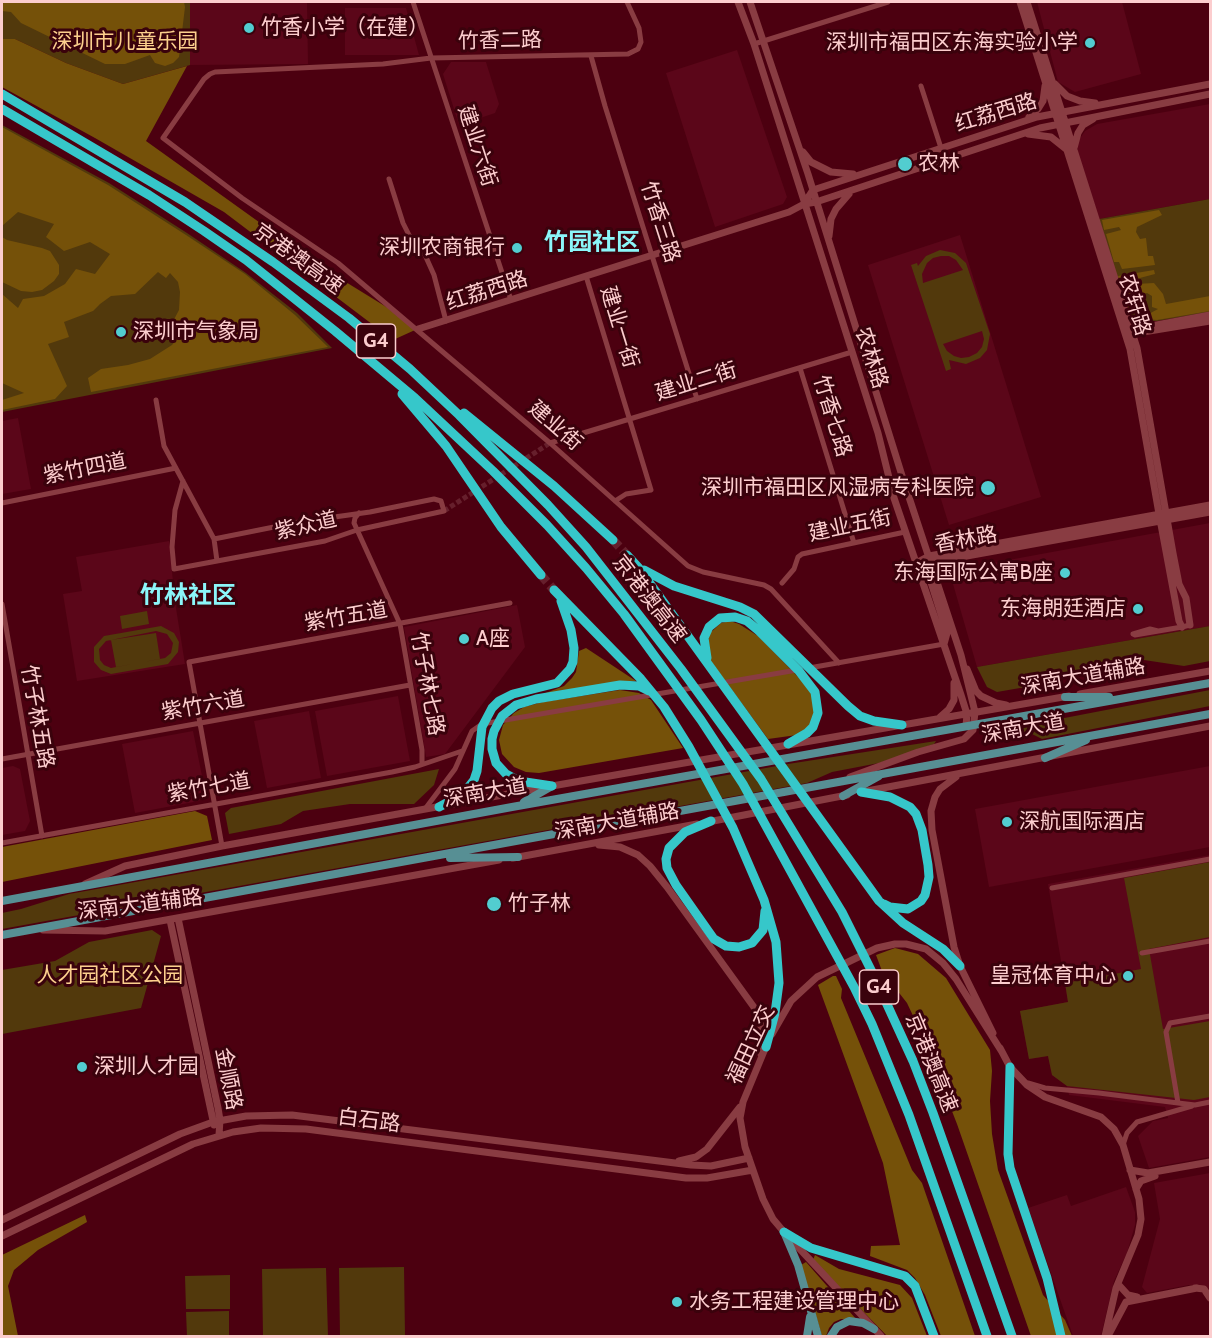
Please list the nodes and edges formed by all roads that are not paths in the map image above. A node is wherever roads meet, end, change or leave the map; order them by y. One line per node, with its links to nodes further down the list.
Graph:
1 (413, 2): 11 (street, 建业六街)
2 (627, 2): 10 (street, 竹香二路)
3 (738, 2): 9 (main road, 农林路)
4 (750, 2): 8 (main road, 农林路)
5 (888, 2): 8 (street)
6 (1020, 2): 12 (main road, 农轩路)
7 (1027, 2): 12 (main road, 农轩路)
8 (764, 42): 9 (street); 25 (main road, 农林路)
9 (754, 44): 33 (main road, 农林路)
10 (591, 56): 11 (street, 竹香二路); 35 (street, 竹香三路)
11 (432, 58): 24 (street, 竹香二路); 37 (street, 建业六街)
12 (1048, 79): 17 (main road); 19 (main road, 农轩路); 21 (main road)
13 (1210, 84): 17 (main road, 红荔西路)
14 (921, 86): 26 (street)
15 (2, 94): 46 (highway, 京港澳高速 / G4)
16 (1210, 94): 20 (main road, 红荔西路)
17 (1107, 103): 19 (main road, 红荔西路)
18 (2, 109): 44 (highway, 京港澳高速 / G4)
19 (1059, 112): 21 (main road, 红荔西路); 22 (main road, 农轩路)
20 (1098, 116): 22 (main road, 红荔西路); 27 (main road)
21 (1024, 121): 26 (main road, 红荔西路)
22 (1062, 123): 23 (main road, 红荔西路); 27 (main road, 农轩路)
23 (1017, 135): 27 (main road); 30 (main road, 红荔西路)
24 (163, 138): 41 (street, 建业街)
25 (798, 144): 28 (main road); 31 (main road, 农林路)
26 (941, 148): 28 (main road, 红荔西路)
27 (1071, 151): 42 (main road, 农轩路)
28 (864, 173): 31 (main road, 红荔西路)
29 (389, 179): 39 (street)
30 (862, 186): 32 (main road, 红荔西路); 34 (main road)
31 (813, 190): 32 (main road, 农林路); 33 (main road)
32 (816, 202): 33 (main road, 红荔西路); 34 (main road, 农林路)
33 (804, 204): 35 (main road, 红荔西路); 43 (main road, 农林路)
34 (830, 245): 65 (main road, 农林路)
35 (653, 255): 36 (main road, 红荔西路); 47 (street, 竹香三路)
36 (586, 276): 37 (main road, 红荔西路); 49 (street, 建业一街)
37 (511, 300): 39 (main road, 红荔西路)
38 (1210, 315): 42 (main road)
39 (446, 321): 41 (main road, 红荔西路)
40 (1210, 321): 42 (main road)
41 (418, 329): 50 (street, 建业街)
42 (1130, 332): 58 (main road, 农轩路)
43 (852, 352): 45 (street, 建业二街); 60 (main road, 农林路)
44 (372, 361): 69 (highway); 168 (highway, 京港澳高速 / G4)
45 (800, 368): 47 (street, 建业二街); 63 (street, 竹香七路)
46 (410, 369): 62 (highway); 169 (highway, 京港澳高速 / G4)
47 (697, 399): 49 (street, 建业二街)
48 (156, 400): 51 (street)
49 (630, 419): 50 (street, 建业二街); 53 (street, 建业一街)
50 (550, 444): 53 (street, 建业街)
51 (176, 468): 52 (street); 54 (street, 紫竹四道)
52 (183, 481): 61 (street); 66 (street, 紫众道)
53 (615, 501): 79 (street, 建业街)
54 (2, 502)
55 (1210, 505): 58 (main road, 香林路)
56 (1210, 512): 58 (main road, 香林路)
57 (359, 513): 59 (street); 59 (street, 紫众道); 61 (street)
58 (1165, 517): 65 (main road, 香林路); 74 (main road, 农轩路); 74 (main road, 农轩路)
59 (357, 530): 66 (street, 紫众道); 73 (street, 竹子林七路)
60 (906, 532): 63 (street, 建业五街); 67 (main road, 农林路)
61 (214, 539): 66 (street)
62 (613, 540)
63 (854, 543): 70 (street, 建业五街)
64 (627, 555): 68 (highway)
65 (930, 560): 67 (main road, 香林路); 76 (main road); 77 (main road, 农林路)
66 (217, 561)
67 (916, 563): 76 (main road, 农林路)
68 (638, 567): 78 (highway); 94 (highway)
69 (541, 575)
70 (782, 583)
71 (510, 603): 73 (street, 紫竹五道)
72 (2, 604): 100 (street, 竹子林五路)
73 (400, 624): 83 (street, 竹子林七路); 92 (street, 紫竹五道)
74 (1184, 624): 75 (street)
75 (1158, 631)
76 (944, 644): 79 (street); 81 (main road, 农林路)
77 (961, 655): 87 (main road); 88 (main road, 农林路)
78 (708, 663): 98 (highway); 128 (highway)
79 (839, 663): 99 (street)
80 (1210, 671): 84 (main road, 深南大道辅路)
81 (954, 677): 89 (main road, 农林路); 91 (main road)
82 (1210, 683): 85 (main road, 深南大道)
83 (410, 685): 92 (street, 紫竹六道); 103 (street, 竹子林七路)
84 (1065, 697): 85 (main road); 87 (main road, 深南大道辅路)
85 (1131, 697): 93 (main road, 深南大道)
86 (657, 699): 107 (highway); 111 (highway); 126 (highway)
87 (1015, 706): 88 (main road, 深南大道辅路)
88 (975, 712): 89 (main road, 深南大道辅路); 93 (main road, 深南大道)
89 (967, 714): 91 (main road, 深南大道辅路); 95 (main road, 农林路)
90 (1210, 714): 97 (main road, 深南大道)
91 (935, 719): 94 (main road, 深南大道辅路)
92 (200, 723): 100 (street, 紫竹六道); 110 (street)
93 (975, 724): 95 (main road, 深南大道); 106 (main road, 深南大道)
94 (902, 725): 98 (main road, 深南大道辅路)
95 (966, 726): 112 (main road, 深南大道)
96 (1210, 726): 101 (main road, 深南大道辅路)
97 (1097, 735): 101 (main road); 104 (main road, 深南大道)
98 (788, 744): 107 (main road, 深南大道辅路)
99 (462, 751): 103 (street, 紫竹七道); 113 (street)
100 (26, 754): 102 (street, 紫竹六道); 116 (street, 竹子林五路)
101 (1045, 758): 105 (main road, 深南大道辅路)
102 (2, 759)
103 (422, 764): 110 (street, 紫竹七道)
104 (891, 771): 106 (main road, 深南大道); 109 (main road)
105 (960, 774): 108 (main road, 深南大道辅路); 115 (main road)
106 (842, 780): 122 (main road, 深南大道)
107 (552, 786): 111 (main road, 深南大道辅路); 112 (main road)
108 (861, 792): 109 (main road, 深南大道辅路); 115 (highway)
109 (843, 796): 114 (main road, 深南大道辅路)
110 (215, 804): 116 (street, 紫竹七道); 119 (street)
111 (439, 807): 113 (main road, 深南大道辅路)
112 (512, 807): 124 (main road, 深南大道)
113 (425, 810): 119 (main road, 深南大道辅路)
114 (711, 821): 118 (main road, 深南大道辅路); 129 (highway)
115 (927, 830): 123 (highway)
116 (42, 836): 117 (street, 紫竹七道)
117 (2, 843)
118 (582, 845): 120 (main road, 深南大道辅路); 129 (main road)
119 (222, 846): 124 (main road, 深南大道辅路)
120 (518, 857): 122 (main road); 130 (main road, 深南大道辅路)
121 (1210, 859): 125 (street)
122 (422, 860): 131 (main road, 深南大道)
123 (933, 863): 128 (highway); 135 (main road, 福田立交)
124 (79, 886): 127 (main road, 深南大道)
125 (1052, 888)
126 (764, 900): 129 (highway); 137 (highway)
127 (2, 901)
128 (879, 901): 135 (highway)
129 (687, 908): 139 (main road)
130 (174, 919): 131 (main road, 深南大道辅路); 146 (main road, 金顺路)
131 (28, 930): 132 (main road, 深南大道)
132 (2, 935)
133 (1210, 941): 134 (street)
134 (1142, 953)
135 (960, 966): 138 (main road, 福田立交)
136 (1210, 1016): 144 (street)
137 (766, 1047): 138 (main road, 福田立交); 139 (main road, 福田立交)
138 (1002, 1052): 140 (main road, 福田立交)
139 (760, 1061): 142 (main road, 福田立交)
140 (1010, 1067): 141 (main road, 福田立交); 170 (highway)
141 (1017, 1075): 144 (street); 148 (main road, 福田立交)
142 (743, 1102): 149 (main road, 福田立交); 150 (main road)
143 (1210, 1102): 145 (street)
144 (1178, 1103): 145 (street)
145 (1195, 1105): 148 (street)
146 (217, 1121): 147 (main road, 金顺路); 150 (main road, 白石路); 155 (main road, 白石路)
147 (219, 1136): 152 (main road, 白石路); 157 (main road, 白石路)
148 (1123, 1145): 153 (main road, 福田立交)
149 (749, 1158): 150 (main road, 白石路); 152 (main road, 福田立交)
150 (659, 1161)
151 (1210, 1164): 153 (main road); 154 (main road)
152 (753, 1170): 156 (main road, 福田立交)
153 (1130, 1170): 154 (main road, 福田立交)
154 (1136, 1189): 158 (main road, 福田立交)
155 (2, 1220)
156 (784, 1232): 161 (main road); 162 (main road, 福田立交); 167 (highway)
157 (2, 1236)
158 (1118, 1284): 159 (main road); 171 (main road, 福田立交)
159 (1197, 1288): 160 (main road); 171 (main road)
160 (1210, 1298)
161 (810, 1305): 163 (main road); 164 (main road)
162 (874, 1329): 165 (main road); 166 (main road, 福田立交)
163 (807, 1336)
164 (818, 1336)
165 (831, 1336)
166 (881, 1336)
167 (934, 1336)
168 (987, 1336)
169 (1012, 1336)
170 (1061, 1336)
171 (1106, 1336)

